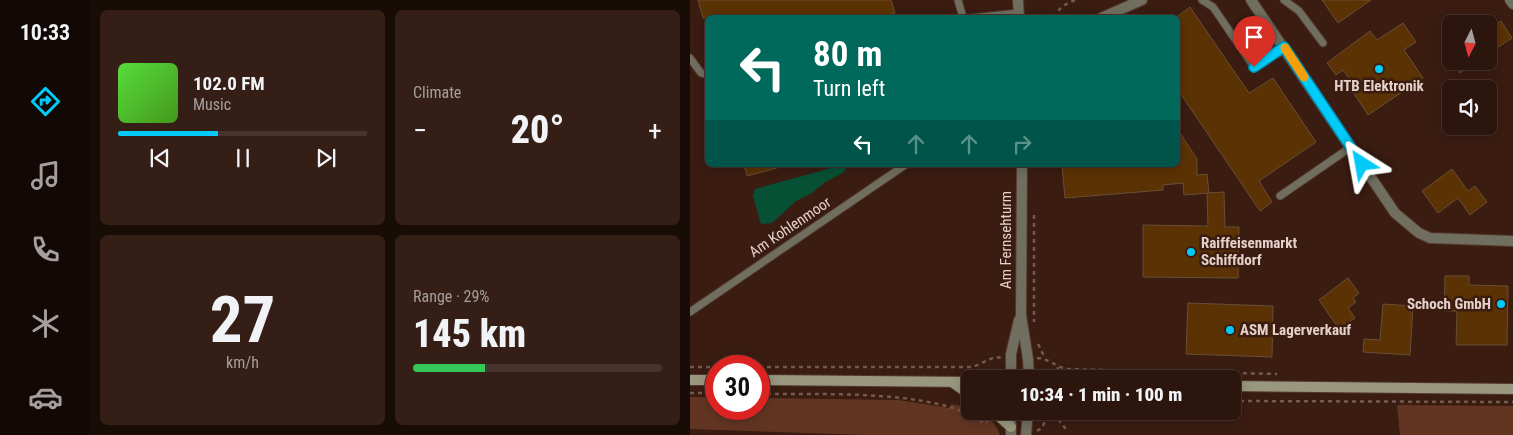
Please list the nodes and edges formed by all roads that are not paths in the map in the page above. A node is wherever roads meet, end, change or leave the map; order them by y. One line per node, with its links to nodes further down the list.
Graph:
1 (958, 0): 9 (lane)
2 (1018, 0): 10 (street)
3 (1142, 0): 11 (street)
4 (1202, 0): 13 (lane)
5 (1251, 0): 13 (street)
6 (1284, 0): 12 (lane)
7 (1510, 0): 8 (street)
8 (1513, 4)
9 (962, 15)
10 (1019, 15)
11 (1108, 15)
12 (1323, 43)
13 (1284, 47): 16 (street)
14 (690, 58): 15 (lane)
15 (705, 74)
16 (1351, 147): 19 (lane); 20 (street)
17 (903, 167): 21 (lane, Am Kohlenmoor)
18 (1022, 167): 22 (street, Am Fernsehturm)
19 (1280, 196)
20 (1513, 241)
21 (690, 312)
22 (1021, 315): 23 (street, Am Fernsehturm); 24 (street, Am Fernsehturm)
23 (1011, 370)
24 (1029, 370)
25 (690, 380): 26 (main road)
26 (705, 380)
27 (770, 380): 28 (main road)
28 (952, 382): 29 (main road); 31 (main road)
29 (961, 382)
30 (1241, 386): 32 (main road)
31 (961, 388)
32 (1513, 389)
33 (1001, 420): 35 (main road)
34 (1027, 420): 36 (street)
35 (1010, 431)
36 (1026, 435)

